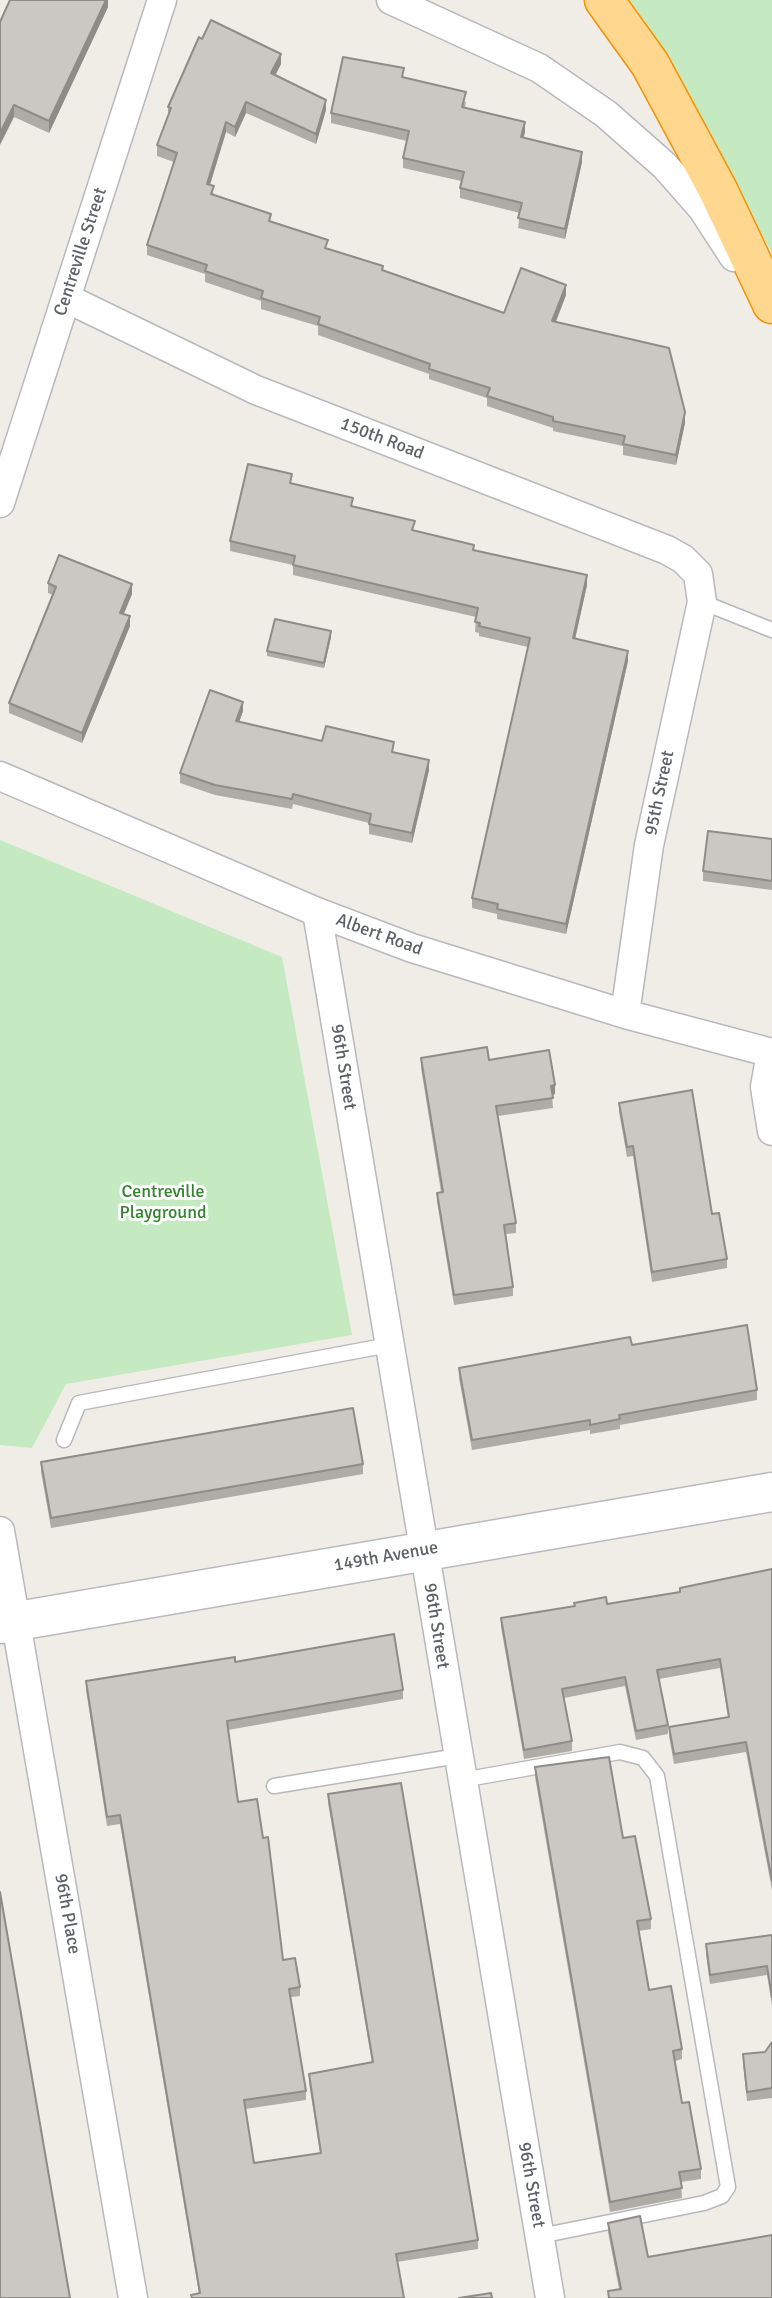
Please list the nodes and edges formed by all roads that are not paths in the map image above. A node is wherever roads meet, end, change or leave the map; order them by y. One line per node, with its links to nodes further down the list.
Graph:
1 (162, 0): 4 (street, Centreville Street)
2 (391, 0): 6 (street)
3 (604, 0): 5 (highway)
4 (66, 298): 7 (street, Centreville Street); 8 (street, 150th Road)
5 (772, 304)
6 (772, 316)
7 (0, 503)
8 (698, 574): 9 (street, 95th Street)
9 (702, 602): 10 (lane); 13 (street, 95th Street)
10 (772, 630)
11 (0, 776): 12 (street, Albert Road)
12 (317, 912): 13 (street, Albert Road); 16 (street, 96th Street)
13 (625, 1013): 14 (street, Albert Road)
14 (772, 1053): 15 (street)
15 (772, 1131)
16 (389, 1345): 17 (lane); 20 (street, 96th Street)
17 (64, 1440)
18 (772, 1492): 20 (street, 149th Avenue)
19 (0, 1531): 21 (street, 96th Place)
20 (424, 1551): 21 (street, 149th Avenue); 22 (street, 96th Street)
21 (8, 1622): 25 (street, 96th Place)
22 (460, 1768): 23 (lane); 24 (street, 96th Street); 24 (lane)
23 (274, 1786)
24 (540, 2236): 26 (street, 96th Street)
25 (133, 2298)
26 (550, 2298)

